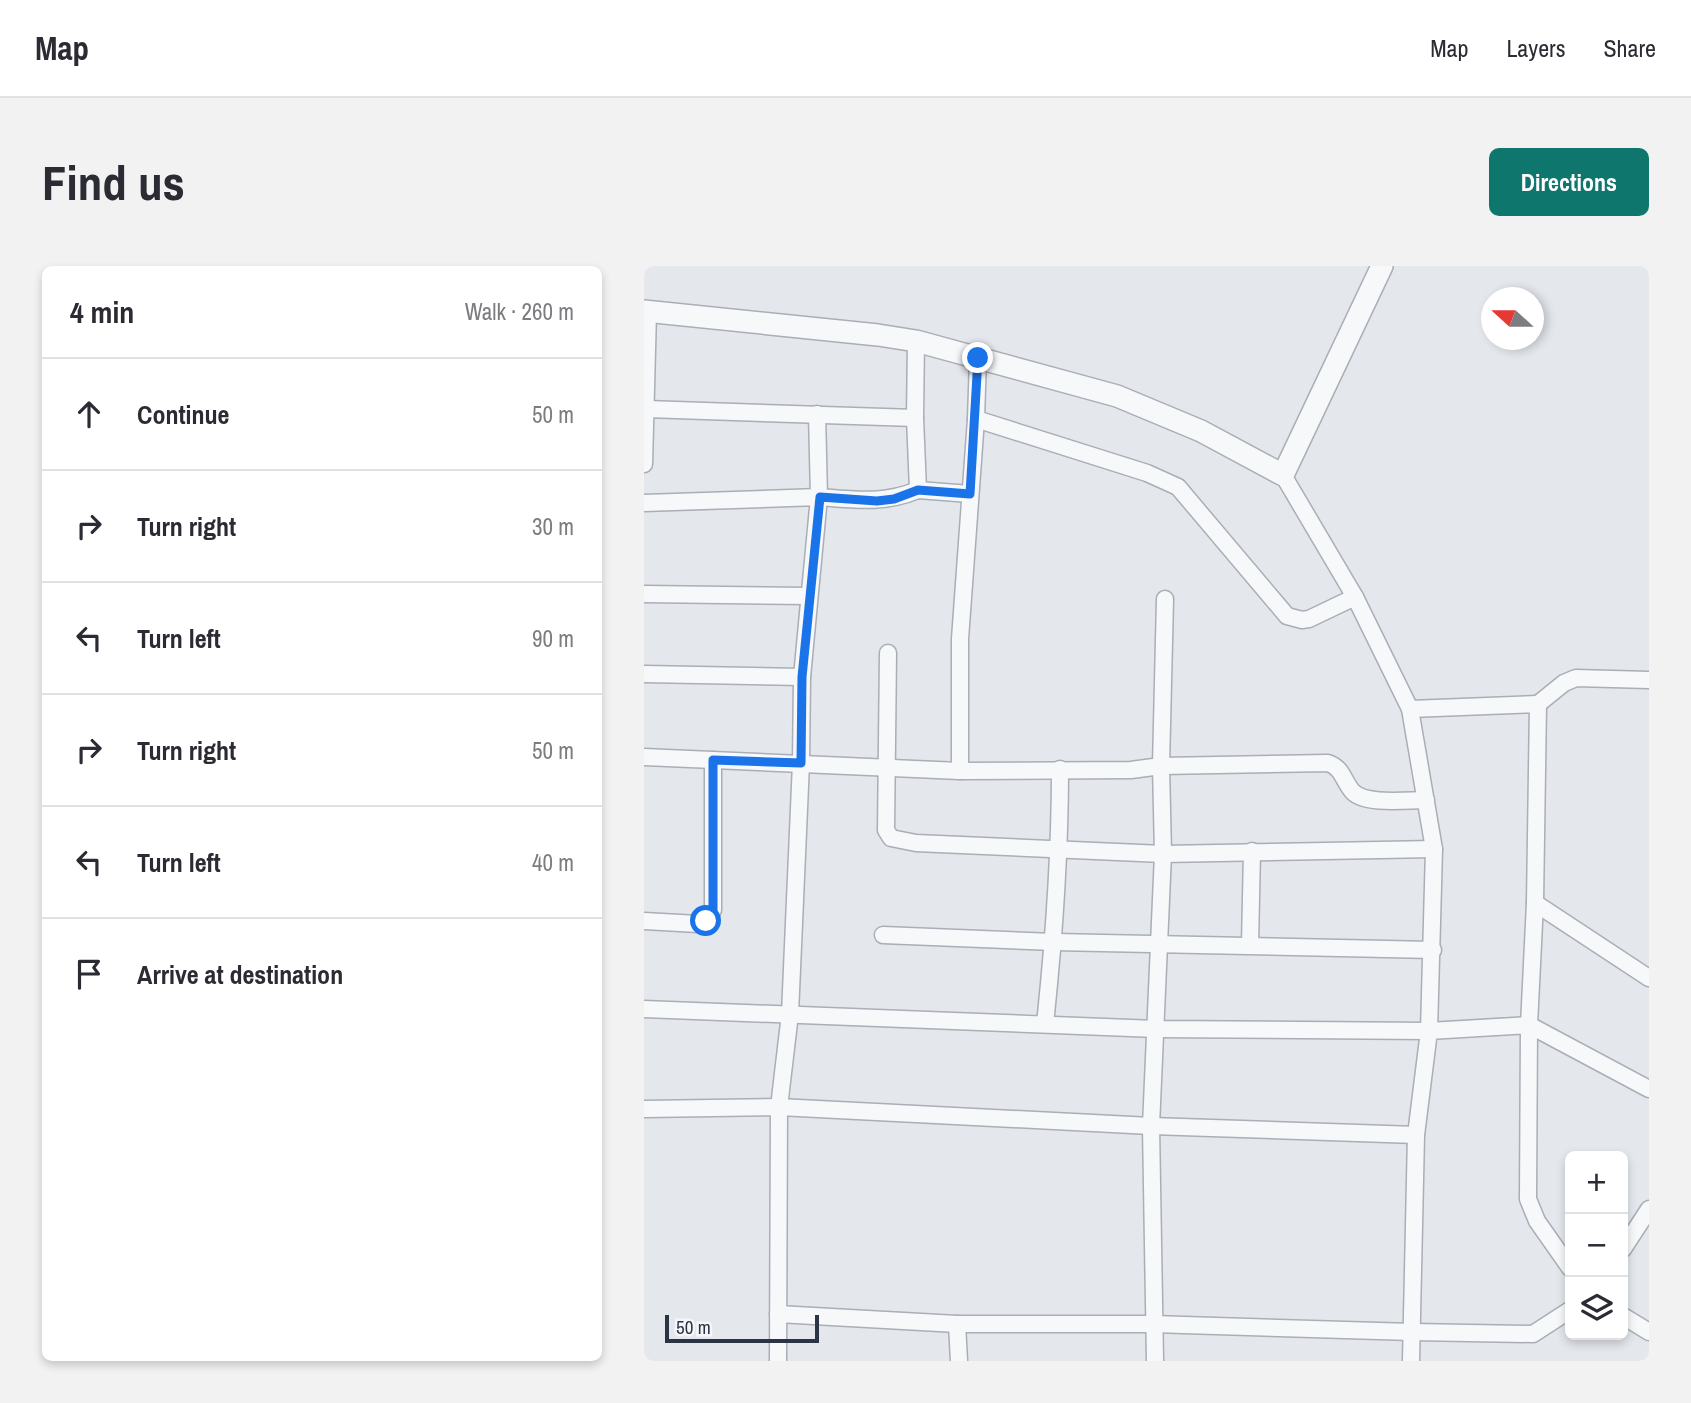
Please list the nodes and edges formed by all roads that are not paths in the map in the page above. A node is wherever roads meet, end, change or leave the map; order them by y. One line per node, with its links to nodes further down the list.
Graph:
1 (1382, 266): 10 (street)
2 (646, 312): 3 (street); 5 (street)
3 (916, 341): 4 (street); 7 (street)
4 (978, 358): 8 (street); 10 (street)
5 (646, 409): 6 (street); 9 (street)
6 (817, 414): 7 (street); 13 (street)
7 (915, 418): 11 (street)
8 (976, 419): 12 (street); 17 (street)
9 (644, 464)
10 (1283, 475): 17 (street)
11 (918, 490): 12 (street); 13 (street)
12 (970, 494): 31 (street)
13 (820, 497): 14 (street); 16 (street)
14 (644, 503)
15 (644, 594): 16 (street)
16 (809, 596): 21 (street)
17 (1355, 597): 24 (street)
18 (1165, 599): 28 (street)
19 (888, 653): 29 (street)
20 (644, 674): 21 (street)
21 (802, 677): 27 (street)
22 (1649, 680): 23 (street)
23 (1538, 704): 24 (street); 37 (street)
24 (1410, 709): 32 (street)
25 (644, 757): 26 (street)
26 (713, 760): 27 (street); 38 (street)
27 (801, 763): 29 (street); 46 (street)
28 (1161, 766): 30 (street); 32 (street); 36 (street)
29 (887, 767): 31 (street); 33 (street)
30 (1060, 769): 31 (street); 33 (street)
31 (960, 771)
32 (1426, 800): 34 (street)
33 (1060, 849): 36 (street); 40 (street)
34 (1434, 849): 35 (street); 43 (street)
35 (1252, 851): 36 (street); 42 (street)
36 (1163, 854): 41 (street)
37 (1535, 903): 44 (street); 48 (street)
38 (644, 921)
39 (883, 935): 40 (street)
40 (1054, 942): 41 (street); 47 (street)
41 (1159, 944): 42 (street); 49 (street)
42 (1250, 946): 43 (street)
43 (1433, 950): 50 (street)
44 (1649, 978)
45 (644, 1009): 46 (street)
46 (790, 1014): 47 (street); 52 (street)
47 (1045, 1024): 49 (street)
48 (1528, 1025): 50 (street); 51 (street); 58 (street)
49 (1157, 1029): 50 (street); 54 (street)
50 (1429, 1031): 55 (street)
51 (1649, 1089)
52 (779, 1107): 53 (street); 54 (street); 60 (street)
53 (644, 1109)
54 (1151, 1125): 55 (street); 63 (street)
55 (1416, 1135): 64 (street)
56 (1649, 1209): 57 (street)
57 (1628, 1241)
58 (1565, 1261)
59 (1565, 1313): 64 (street)
60 (778, 1314): 62 (street); 66 (street)
61 (1628, 1319): 65 (street)
62 (957, 1324): 63 (street); 67 (street)
63 (1152, 1324): 64 (street); 68 (street)
64 (1412, 1332): 69 (street)
65 (1649, 1332)
66 (778, 1361)
67 (959, 1361)
68 (1155, 1361)
69 (1411, 1361)

